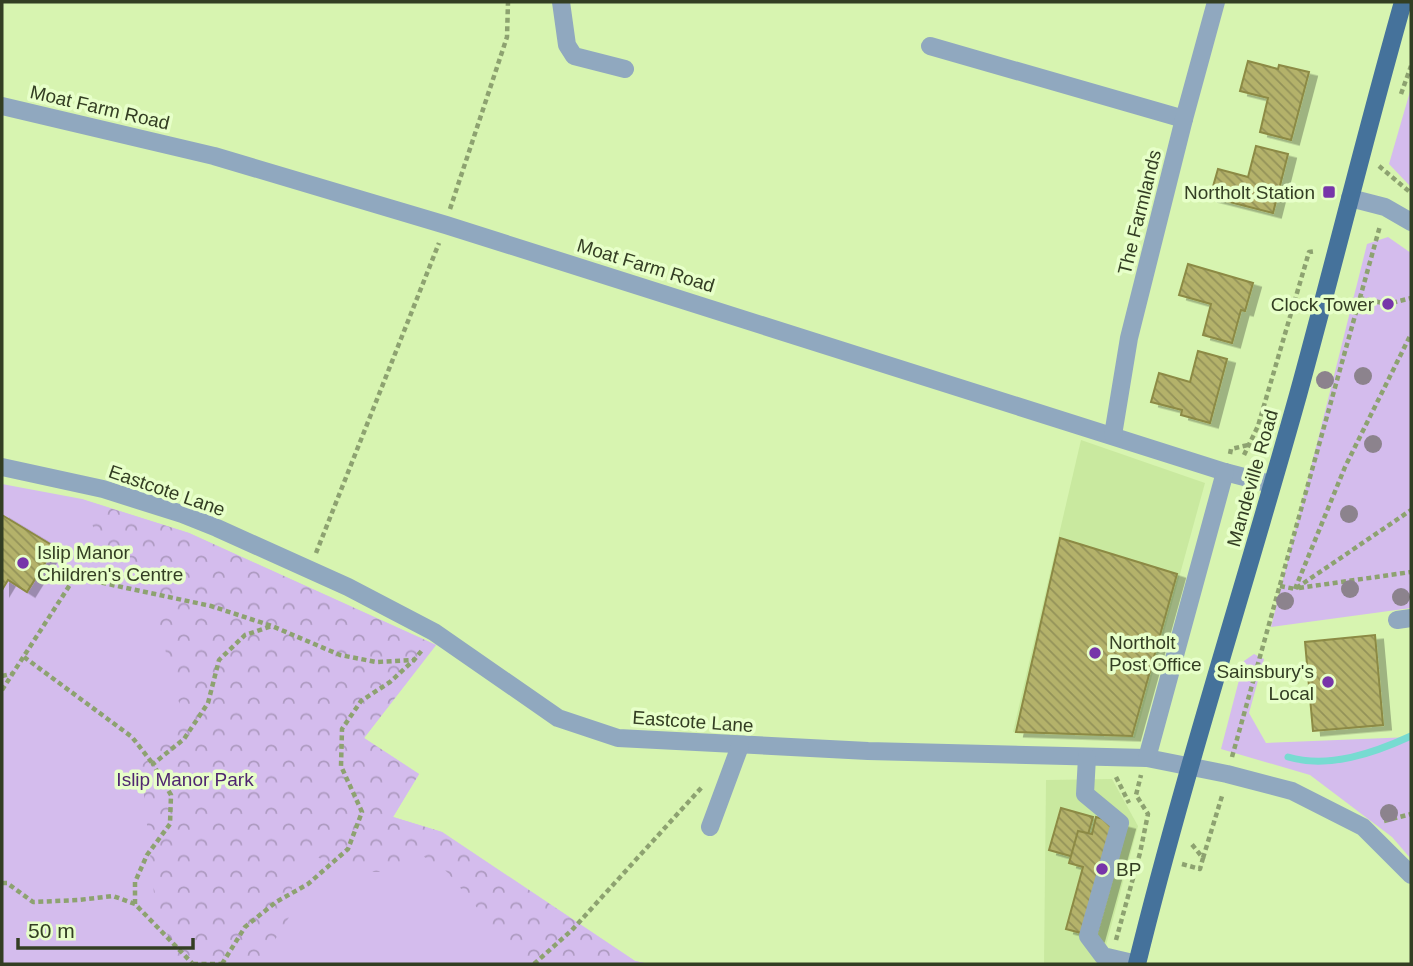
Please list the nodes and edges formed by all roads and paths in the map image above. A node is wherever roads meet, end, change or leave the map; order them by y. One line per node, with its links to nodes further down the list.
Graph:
1 (508, 2): 16 (path)
2 (561, 2): 7 (street)
3 (1216, 2): 10 (street, The Farmlands)
4 (1403, 2): 15 (main road, Mandeville Road)
5 (930, 46): 10 (street)
6 (1411, 66): 8 (path)
7 (625, 69)
8 (1398, 103)
9 (2, 106): 26 (street, Moat Farm Road)
10 (1184, 119): 26 (street, The Farmlands)
11 (1381, 153): 12 (path)
12 (1393, 177): 13 (path); 14 (path)
13 (1389, 187)
14 (1411, 193)
15 (1350, 198): 17 (street); 31 (main road, Mandeville Road)
16 (450, 210)
17 (1411, 222)
18 (1380, 225): 21 (path)
19 (442, 234): 33 (path)
20 (1315, 252): 27 (path)
21 (1359, 298): 22 (path); 25 (path)
22 (1411, 298)
23 (1411, 334): 36 (path)
24 (1322, 402): 25 (path)
25 (1329, 404): 35 (path)
26 (1113, 435): 29 (street, Moat Farm Road)
27 (1249, 444): 28 (path); 29 (path)
28 (1244, 455)
29 (1227, 463): 31 (street, Moat Farm Road); 48 (street)
30 (2, 467): 33 (street, Eastcote Lane)
31 (1271, 484): 49 (main road, Mandeville Road)
32 (1411, 510): 36 (path)
33 (309, 570): 38 (street, Eastcote Lane)
34 (1411, 572): 36 (path)
35 (1280, 586): 36 (path); 46 (path)
36 (1295, 589)
37 (272, 625): 39 (path); 40 (path); 47 (path)
38 (434, 632): 40 (path); 44 (street, Eastcote Lane)
39 (23, 657): 41 (path); 47 (path)
40 (414, 660): 65 (path)
41 (12, 674): 42 (path); 43 (path)
42 (2, 676)
43 (2, 690)
44 (740, 746): 45 (street, Eastcote Lane); 55 (street)
45 (1087, 757): 48 (street, Eastcote Lane); 50 (street)
46 (1232, 758)
47 (153, 764): 62 (path)
48 (1144, 766): 49 (street, Eastcote Lane); 56 (path)
49 (1190, 768): 60 (street, Eastcote Lane); 67 (main road, Mandeville Road)
50 (1086, 775): 53 (path); 63 (street)
51 (703, 787): 66 (path)
52 (1222, 796): 58 (path)
53 (1134, 810)
54 (1139, 820): 56 (path)
55 (709, 827)
56 (1145, 827): 63 (path)
57 (1194, 848): 58 (path)
58 (1203, 858): 59 (path)
59 (1187, 866)
60 (1411, 875)
61 (2, 883): 62 (path)
62 (135, 904): 64 (path)
63 (1111, 958): 67 (street)
64 (192, 964): 65 (path)
65 (223, 964)
66 (534, 964)
67 (1137, 964)

